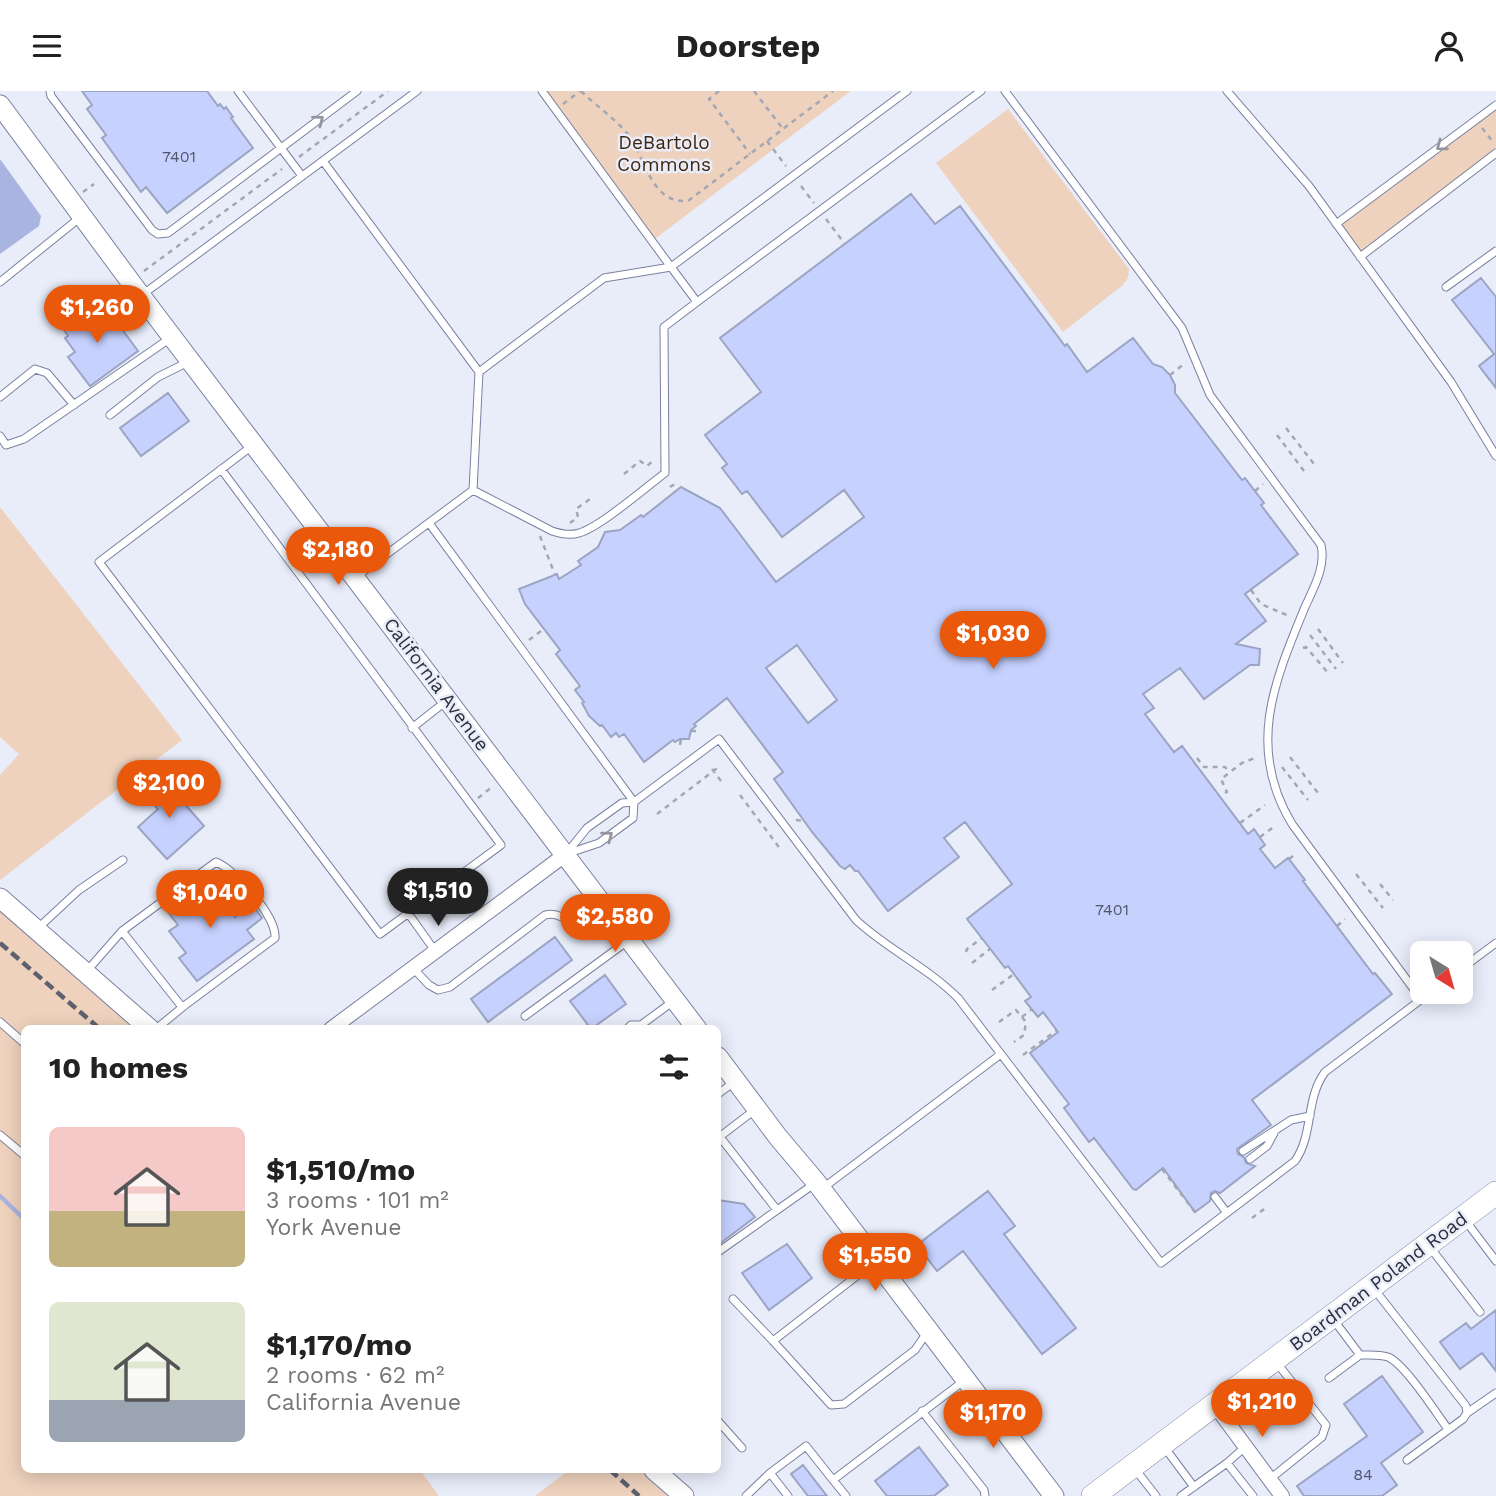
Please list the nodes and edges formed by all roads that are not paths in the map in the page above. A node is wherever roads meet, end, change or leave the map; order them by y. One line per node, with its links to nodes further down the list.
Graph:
1 (50, 91): 12 (lane)
2 (238, 91): 12 (lane)
3 (358, 91): 12 (lane, one-way to 3)
4 (416, 91): 14 (lane)
5 (542, 91): 20 (lane)
6 (907, 91): 20 (lane)
7 (981, 91): 24 (lane)
8 (1005, 91): 54 (lane)
9 (1227, 91): 17 (lane)
10 (0, 105): 16 (street, California Avenue)
11 (1496, 105): 17 (lane, one-way to 17)
12 (281, 148): 15 (lane)
13 (1496, 153): 19 (lane)
14 (323, 161): 15 (lane); 27 (lane)
15 (302, 176): 23 (lane)
16 (82, 216): 21 (lane); 23 (street, California Avenue)
17 (1336, 224): 19 (lane)
18 (1496, 251): 22 (lane)
19 (1360, 257): 33 (lane)
20 (671, 267): 24 (lane); 27 (lane)
21 (0, 282)
22 (1446, 287)
23 (141, 296): 25 (street, California Avenue)
24 (697, 302): 35 (lane)
25 (173, 337): 26 (street, California Avenue); 29 (lane)
26 (191, 361): 30 (lane); 32 (street, California Avenue)
27 (479, 372): 35 (lane)
28 (0, 397): 29 (lane)
29 (74, 405): 31 (lane)
30 (110, 415)
31 (0, 436)
32 (254, 444): 34 (lane); 37 (street, California Avenue)
33 (1496, 456)
34 (220, 470): 39 (lane); 44 (lane)
35 (474, 490): 36 (lane)
36 (429, 523): 37 (lane); 40 (lane)
37 (356, 577): 38 (street, California Avenue)
38 (448, 699): 39 (lane); 41 (street, California Avenue)
39 (412, 728): 44 (lane)
40 (634, 803): 41 (lane); 41 (lane, one-way to 40); 66 (lane)
41 (566, 854): 45 (street, California Avenue); 50 (street)
42 (123, 860): 46 (lane)
43 (0, 898): 46 (street)
44 (408, 913): 50 (lane)
45 (611, 914): 48 (street, California Avenue); 52 (lane)
46 (36, 929): 53 (street)
47 (122, 931): 53 (lane); 57 (lane); 57 (lane)
48 (630, 940): 55 (street, California Avenue); 58 (lane)
49 (1496, 943): 51 (lane)
50 (436, 951): 52 (street)
51 (1474, 959)
52 (413, 968): 62 (street)
53 (86, 973): 60 (street)
54 (1410, 984)
55 (675, 1000): 63 (lane); 64 (street, California Avenue)
56 (1413, 1005): 71 (lane)
57 (182, 1007): 61 (lane)
58 (525, 1016)
59 (0, 1022): 65 (lane)
60 (145, 1025)
61 (161, 1025)
62 (336, 1025)
63 (646, 1025)
64 (694, 1025)
65 (21, 1040)
66 (1001, 1054): 79 (lane); 83 (lane)
67 (721, 1061): 68 (street)
68 (736, 1081): 69 (lane); 70 (street)
69 (721, 1092)
70 (757, 1109): 74 (lane); 79 (street)
71 (1310, 1116): 72 (lane); 83 (lane)
72 (1275, 1132): 76 (lane); 78 (lane)
73 (0, 1135): 77 (lane)
74 (721, 1136)
75 (721, 1140): 82 (lane)
76 (1243, 1151)
77 (21, 1152)
78 (1250, 1159)
79 (819, 1186): 82 (lane); 87 (street)
80 (1496, 1193): 84 (main road, Boardman Poland Road)
81 (1214, 1197): 83 (lane)
82 (777, 1210): 86 (lane)
83 (1227, 1213)
84 (1463, 1218): 85 (main road, Boardman Poland Road); 88 (lane)
85 (1427, 1244): 89 (main road, Boardman Poland Road); 91 (lane)
86 (721, 1250)
87 (873, 1258): 93 (street); 94 (lane)
88 (1496, 1261)
89 (1372, 1285): 92 (main road, Boardman Poland Road); 102 (lane)
90 (733, 1299): 94 (lane)
91 (1480, 1312)
92 (1330, 1316): 95 (lane); 96 (main road, Boardman Poland Road)
93 (929, 1331): 94 (lane); 98 (street)
94 (773, 1341)
95 (1360, 1355): 97 (lane); 104 (lane)
96 (1274, 1358): 100 (main road, Boardman Poland Road); 113 (lane)
97 (1329, 1378)
98 (965, 1379): 101 (lane); 122 (street)
99 (1496, 1393): 102 (lane)
100 (1214, 1404): 105 (main road, Boardman Poland Road); 106 (street)
101 (922, 1411): 114 (lane); 121 (lane)
102 (1467, 1413): 104 (lane)
103 (721, 1424): 107 (lane)
104 (1448, 1429): 108 (lane)
105 (1162, 1444): 110 (main road, Boardman Poland Road); 115 (lane)
106 (1246, 1446): 109 (lane); 113 (street)
107 (742, 1448)
108 (1407, 1460)
109 (1227, 1462): 115 (lane); 125 (lane)
110 (1133, 1466): 116 (main road, Boardman Poland Road); 123 (lane)
111 (657, 1473): 117 (street)
112 (770, 1473): 114 (lane); 118 (lane); 119 (lane)
113 (1270, 1479): 126 (street)
114 (833, 1480): 120 (lane)
115 (1194, 1487): 124 (lane)
116 (1101, 1494)
117 (684, 1496)
118 (746, 1496)
119 (788, 1496)
120 (846, 1496)
121 (985, 1496)
122 (1054, 1496)
123 (1156, 1496)
124 (1181, 1496)
125 (1253, 1496)
126 (1283, 1496)

